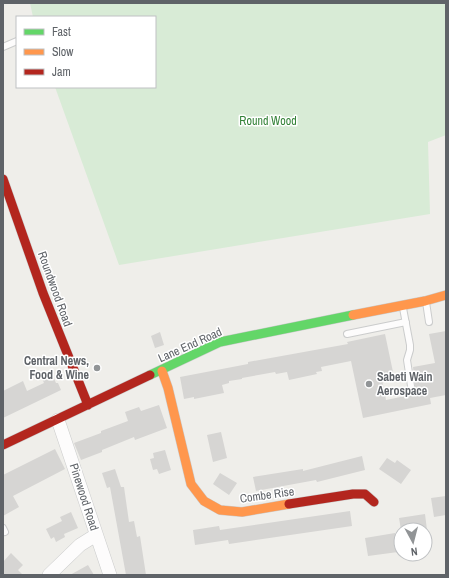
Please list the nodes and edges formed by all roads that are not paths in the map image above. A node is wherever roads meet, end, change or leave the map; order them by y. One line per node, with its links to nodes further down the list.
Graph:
1 (16, 42): 2 (lane)
2 (3, 47)
3 (3, 179): 12 (street, Roundwood Road)
4 (446, 295): 5 (street, Lane End Road)
5 (425, 301): 6 (street, Lane End Road); 8 (lane)
6 (403, 305): 7 (lane); 10 (street, Lane End Road)
7 (406, 322): 9 (lane); 11 (lane)
8 (429, 322)
9 (347, 334)
10 (162, 371): 12 (street, Lane End Road); 15 (street, Combe Rise)
11 (411, 386)
12 (88, 405): 13 (street, Lane End Road)
13 (58, 420): 14 (street, Lane End Road); 16 (street, Pinewood Road)
14 (3, 445)
15 (374, 502)
16 (96, 535): 17 (street); 18 (street, Pinewood Road)
17 (49, 575)
18 (110, 575)

